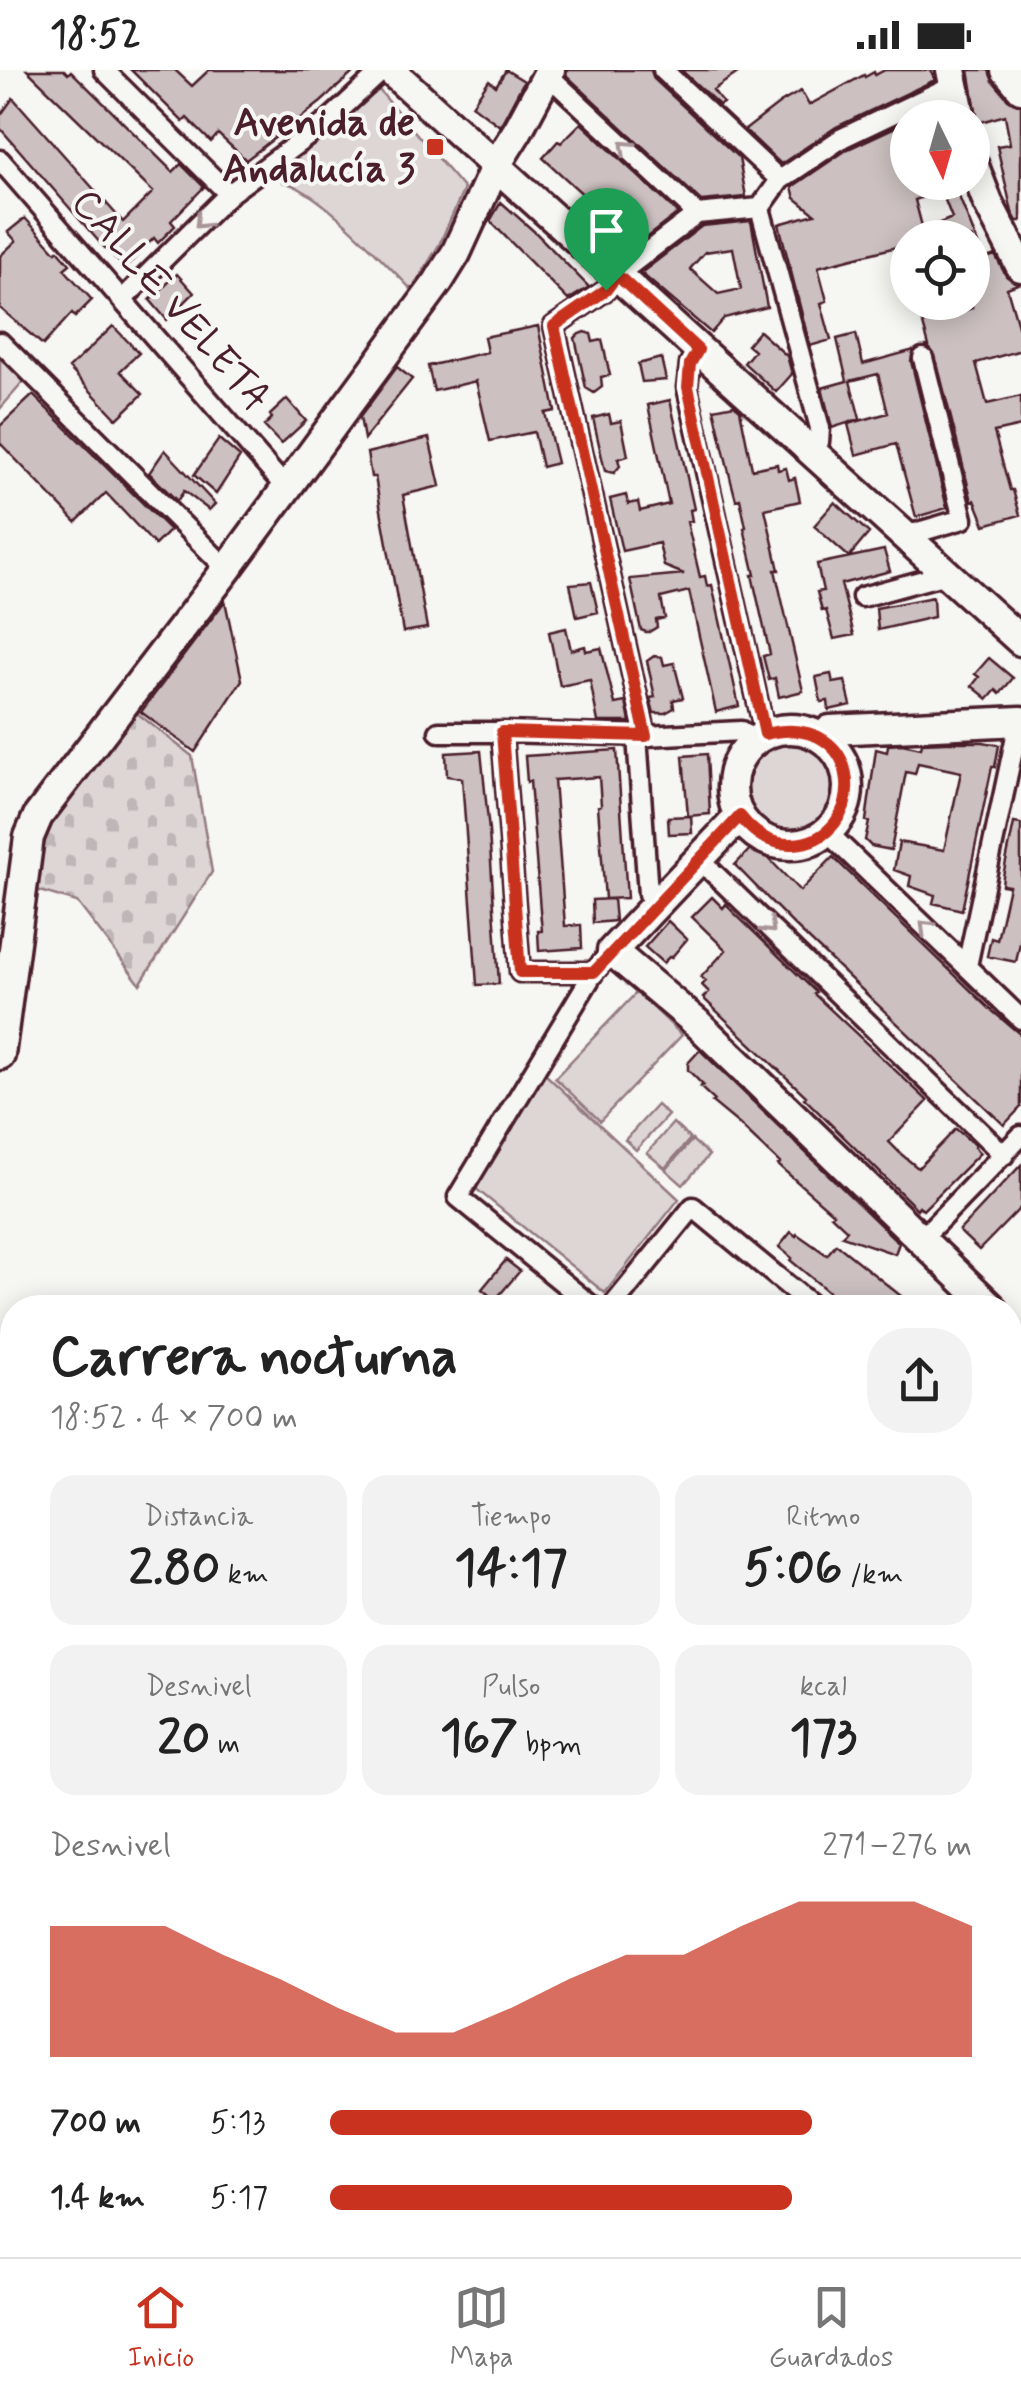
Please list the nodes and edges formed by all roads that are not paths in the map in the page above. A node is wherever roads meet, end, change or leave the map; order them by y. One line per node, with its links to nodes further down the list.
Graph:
1 (104, 70): 11 (street)
2 (387, 70): 9 (street); 11 (street)
3 (663, 70): 10 (street)
4 (1006, 70): 7 (street)
5 (549, 72): 9 (street); 14 (street, one-way to 5)
6 (952, 78): 10 (street)
7 (1021, 88)
8 (0, 160): 17 (street, CALLE VELETA)
9 (496, 165): 16 (street); 22 (street)
10 (780, 180): 13 (street)
11 (229, 194): 17 (street, one-way to 17)
12 (987, 200): 15 (street)
13 (760, 208): 14 (street); 21 (street)
14 (696, 214): 16 (street)
15 (1021, 267)
16 (617, 275): 19 (street); 31 (street)
17 (122, 300): 22 (street, CALLE VELETA)
18 (0, 342): 24 (street)
19 (698, 350): 21 (street); 32 (street)
20 (923, 358): 23 (street)
21 (812, 452): 23 (street)
22 (286, 488): 24 (street)
23 (904, 536): 25 (street)
24 (227, 569): 41 (street)
25 (946, 574): 26 (street); 27 (street)
26 (862, 597)
27 (1021, 642)
28 (1020, 722): 33 (street); 39 (street)
29 (439, 732): 30 (street)
30 (502, 732): 31 (street); 38 (street)
31 (641, 736): 32 (street); 37 (street)
32 (759, 738): 33 (street); 34 (street)
33 (822, 738): 35 (street)
34 (740, 816): 35 (street); 36 (street)
35 (827, 832): 39 (street, one-way to 35)
36 (698, 859): 37 (street); 43 (street, one-way to 43)
37 (657, 903): 38 (street)
38 (603, 961): 44 (street); 45 (street)
39 (967, 966): 40 (street)
40 (1021, 1019)
41 (0, 1054)
42 (1021, 1136): 43 (street)
43 (1004, 1155): 44 (street)
44 (922, 1238): 48 (street)
45 (578, 1295)
46 (623, 1295): 47 (street)
47 (799, 1295)
48 (979, 1295)

